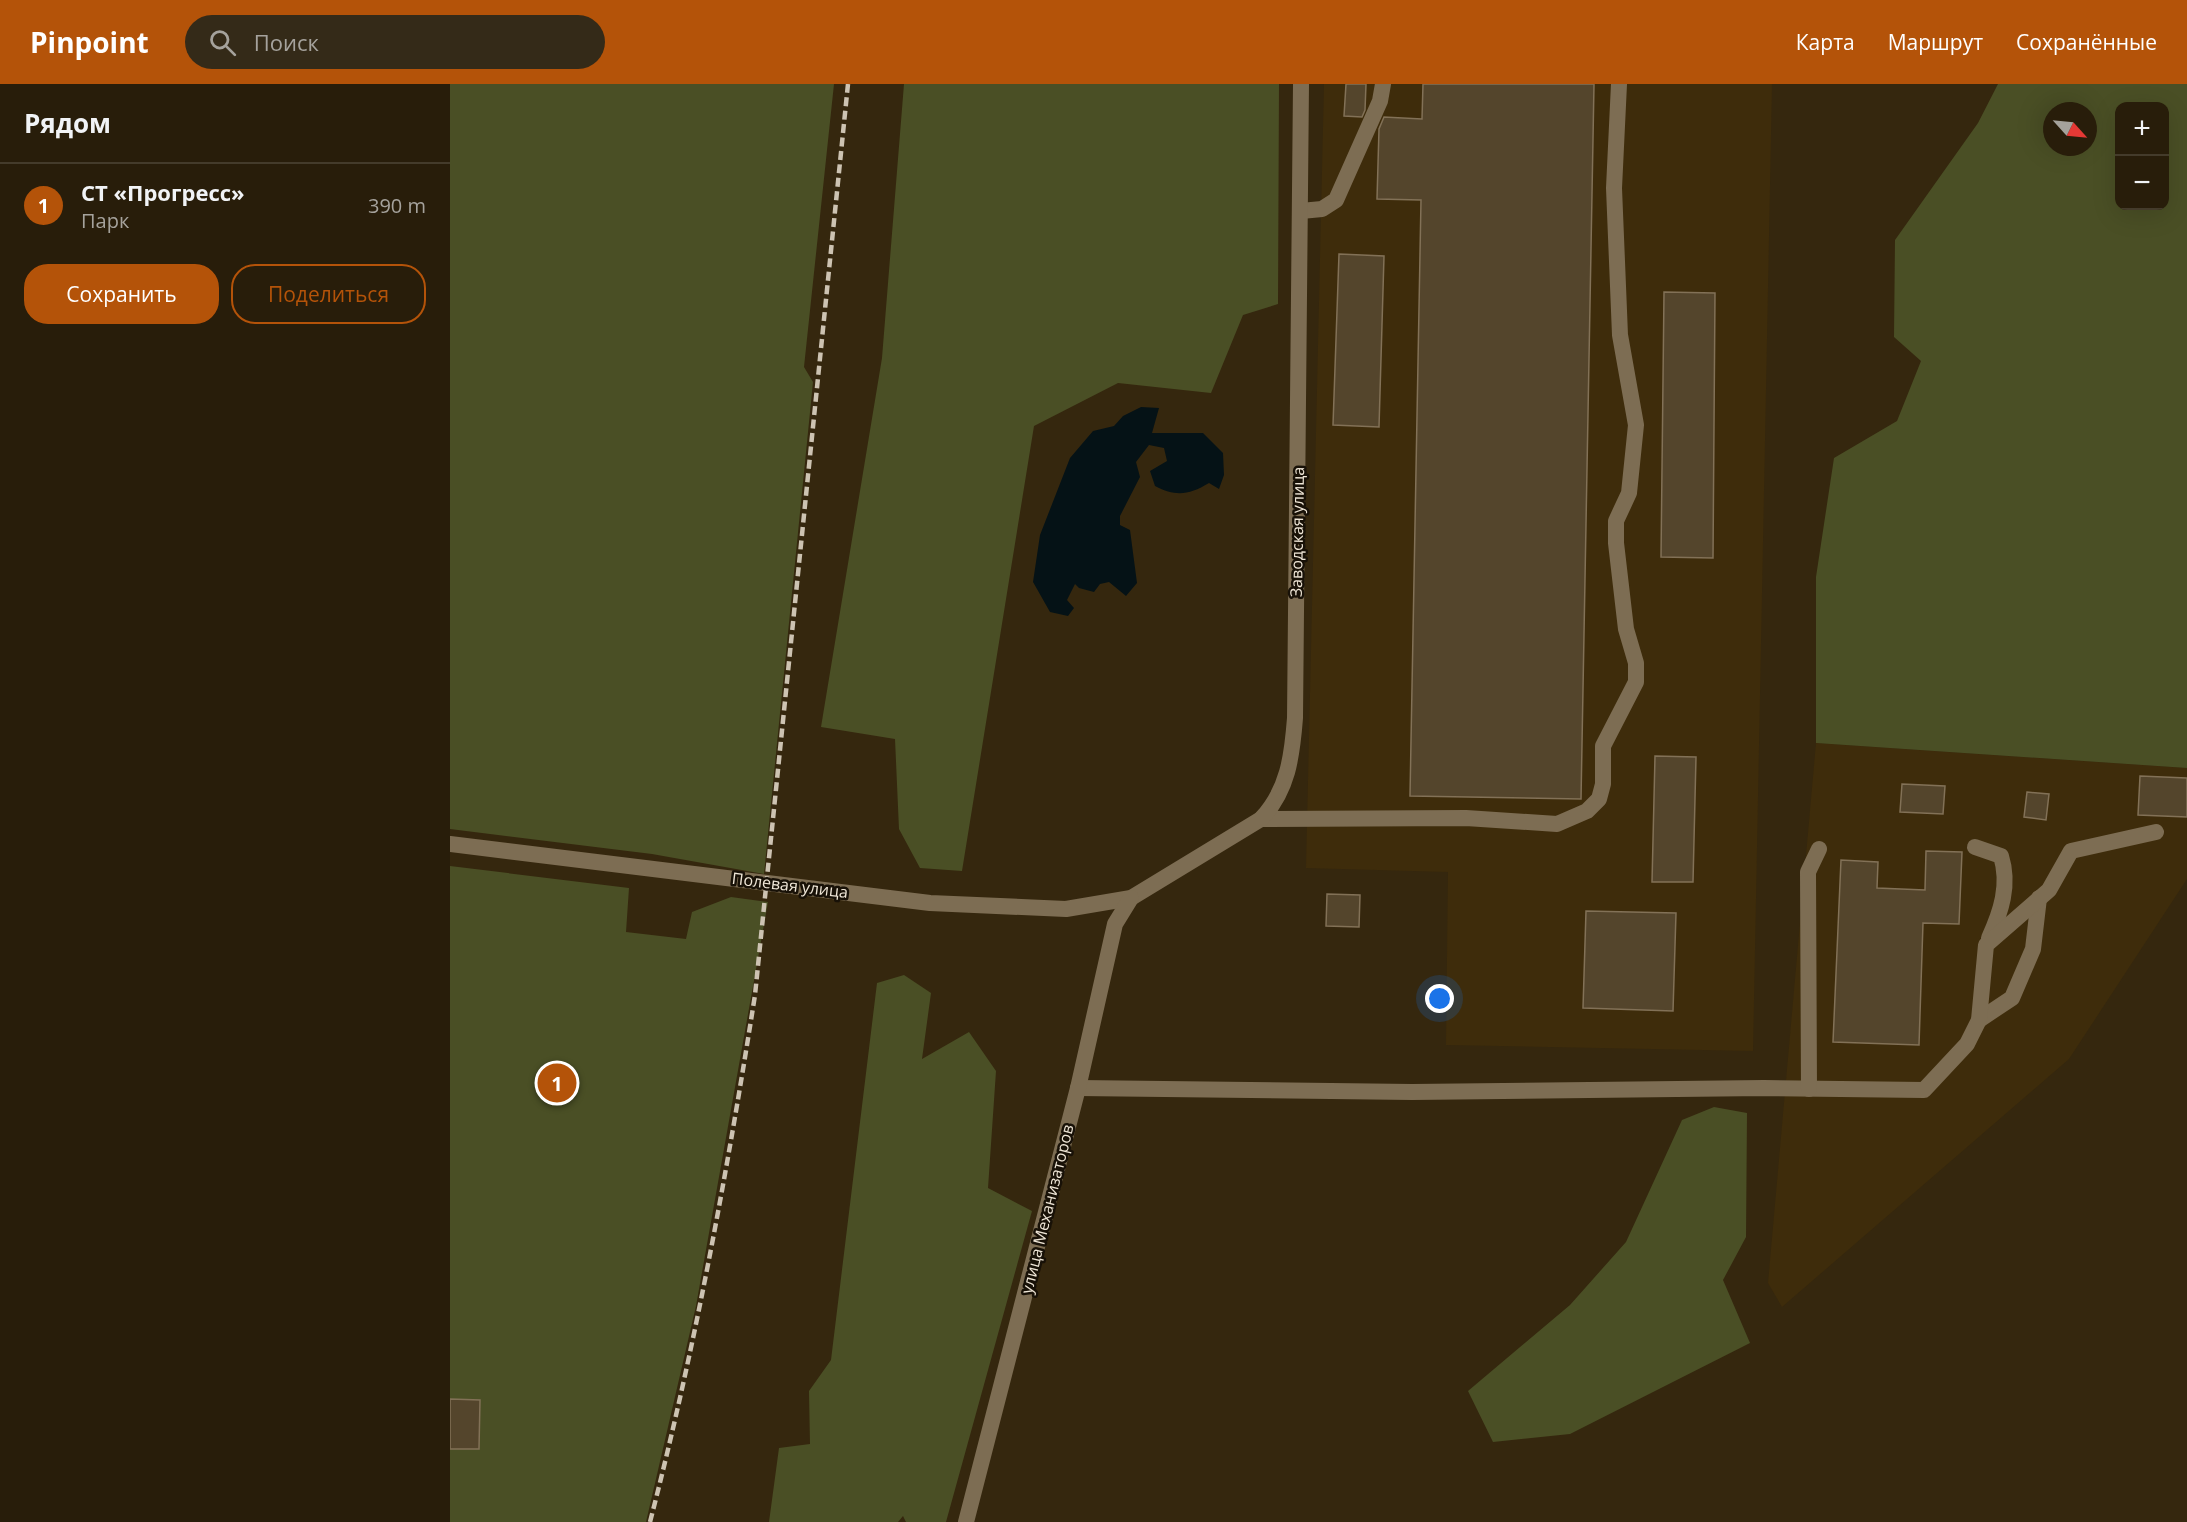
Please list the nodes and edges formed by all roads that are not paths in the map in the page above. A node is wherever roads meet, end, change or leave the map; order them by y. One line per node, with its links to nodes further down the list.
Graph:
1 (1301, 84): 4 (street, Заводская улица)
2 (1383, 84): 4 (street)
3 (1619, 84): 5 (street)
4 (1301, 211): 5 (street, Заводская улица)
5 (1261, 819): 10 (street, Заводская улица)
6 (2156, 832): 11 (street)
7 (450, 844): 10 (street, Полевая улица)
8 (1975, 847): 12 (street)
9 (1820, 849): 15 (street)
10 (1131, 898): 14 (street, улица Механизаторов)
11 (2039, 898): 12 (street); 13 (street)
12 (1986, 945): 13 (street)
13 (1979, 1020): 15 (street)
14 (1078, 1088): 15 (street); 16 (street, улица Механизаторов)
15 (1809, 1089)
16 (966, 1522)

